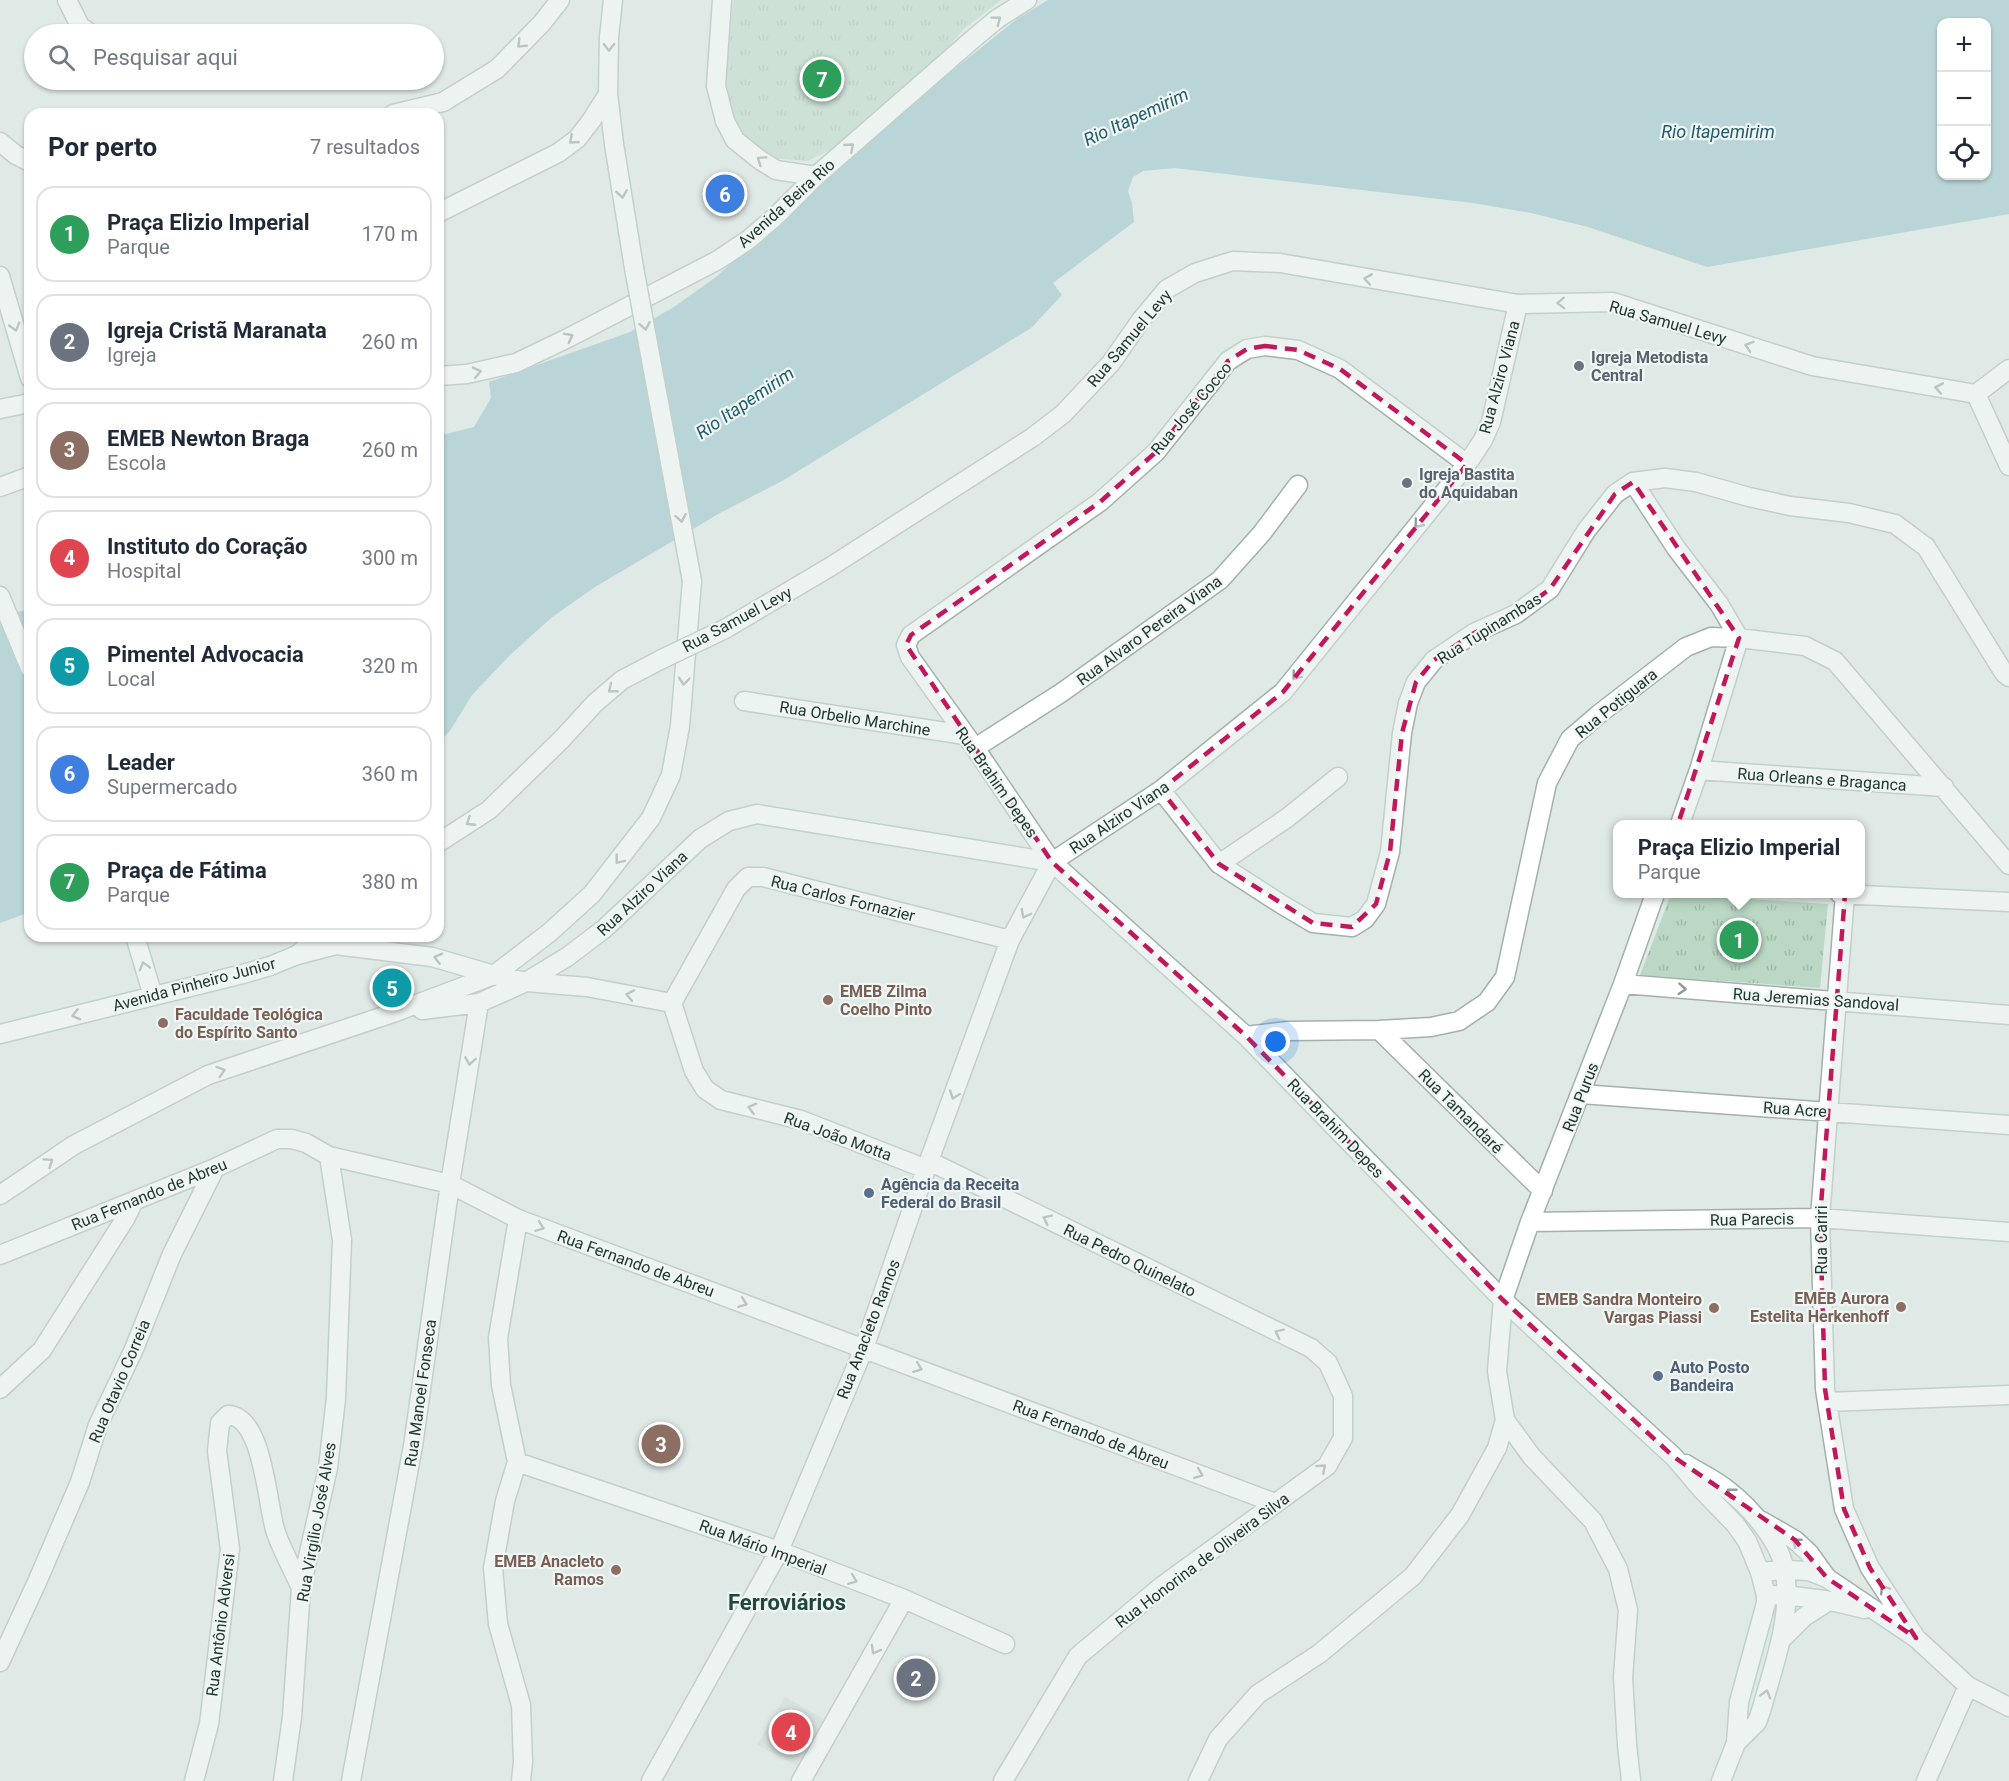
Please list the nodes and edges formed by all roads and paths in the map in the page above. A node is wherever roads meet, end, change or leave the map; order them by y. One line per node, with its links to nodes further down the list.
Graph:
1 (67, 0): 6 (street)
2 (560, 0): 8 (street, one-way to 8)
3 (613, 0): 7 (street, one-way to 7)
4 (722, 0): 11 (street, one-way to 4)
5 (1028, 0): 11 (street, Avenida Beira Rio, one-way to 5)
6 (79, 24)
7 (608, 94): 12 (street, one-way to 12); 51 (street, one-way to 51, bridge)
8 (418, 108)
9 (0, 142): 10 (street)
10 (24, 159)
11 (816, 176): 17 (street, Avenida Beira Rio, one-way to 11)
12 (444, 210)
13 (0, 276): 15 (street, one-way to 15)
14 (1518, 304): 18 (street, Rua Samuel Levy, one-way to 14); 21 (street, Rua Alziro Viana); 39 (street, Rua Samuel Levy, one-way to 39, bridge)
15 (24, 358)
16 (2009, 369): 18 (street)
17 (444, 376)
18 (1976, 394): 22 (street)
19 (24, 404): 20 (street)
20 (0, 409)
21 (1467, 464): 29 (street, Rua José Cocco); 37 (street, Rua Alziro Viana, one-way to 37)
22 (2009, 466)
23 (24, 478): 26 (street)
24 (1633, 482): 28 (street); 31 (street); 41 (street, Rua Tupinambas)
25 (1298, 485): 33 (street, Rua Alvaro Pereira Viana)
26 (0, 487)
27 (0, 596): 30 (street)
28 (1739, 638): 34 (street); 36 (street, Rua Potiguara); 60 (street, Rua Potiguara)
29 (906, 645): 33 (street, Rua Brahim Depes)
30 (24, 654)
31 (2009, 677)
32 (744, 701): 33 (street, Rua Orbelio Marchine)
33 (970, 741): 40 (street, Rua Brahim Depes)
34 (1699, 770): 36 (street, Rua Orleans e Braganca); 38 (street)
35 (1338, 777): 41 (street)
36 (1944, 787): 42 (street, Rua Potiguara)
37 (1161, 789): 40 (street, Rua Alziro Viana); 41 (street, Rua Tupinambas)
38 (1682, 820)
39 (444, 839)
40 (1052, 862): 47 (street, Rua Anacleto Ramos, one-way to 47); 52 (street, Rua Alziro Viana); 62 (street, Rua Brahim Depes)
41 (1219, 864)
42 (2009, 865)
43 (1865, 895): 46 (street)
44 (1654, 898): 53 (street, Rua Purus)
45 (1845, 898): 55 (street, Rua Cariri)
46 (2009, 902)
47 (1011, 940): 57 (street, Rua Carlos Fornazier); 67 (street, Rua Anacleto Ramos, one-way to 67)
48 (137, 942): 54 (street, one-way to 48)
49 (313, 942): 50 (street)
50 (297, 955): 51 (street, Avenida Pinheiro Junior, one-way to 50); 54 (street, Avenida Pinheiro Junior)
51 (494, 975): 52 (street, Avenida Pinheiro Junior); 58 (street)
52 (526, 982): 56 (street, Rua Alziro Viana); 57 (street, one-way to 52)
53 (1623, 984): 55 (street, Rua Jeremias Sandoval, one-way to 55); 63 (street, Rua Purus)
54 (153, 996): 61 (street, Avenida Pinheiro Junior, one-way to 61)
55 (1838, 1000): 59 (street, Rua Jeremias Sandoval); 64 (street, Rua Cariri)
56 (479, 1003): 58 (street, Rua Alziro Viana); 69 (street, Rua Manoel Fonseca, one-way to 69)
57 (672, 1003): 67 (street, Rua João Motta, one-way to 57)
58 (393, 1013): 71 (street, one-way to 58)
59 (2009, 1015)
60 (1379, 1030): 62 (street, Rua Potiguara); 70 (street, Rua Tamandaré)
61 (0, 1034)
62 (1246, 1036): 78 (street, Rua Brahim Depes)
63 (1581, 1094): 64 (street, Rua Acre); 70 (street, Rua Purus)
64 (1828, 1112): 65 (street, Rua Acre); 73 (street, Rua Cariri)
65 (2009, 1125)
66 (329, 1156): 68 (street, Rua Fernando de Abreu); 69 (street, Rua Fernando de Abreu); 93 (street, Rua Virgílio José Alves)
67 (928, 1165): 79 (street, Rua Anacleto Ramos); 80 (street, Rua Pedro Quinelato, one-way to 67)
68 (214, 1168): 72 (street, Rua Fernando de Abreu); 102 (street, Rua Otavio Correia)
69 (450, 1184): 74 (street, Rua Fernando de Abreu); 108 (street, Rua Manoel Fonseca)
70 (1543, 1191): 75 (street, Rua Purus)
71 (0, 1195)
72 (135, 1201): 77 (street, Rua Fernando de Abreu); 81 (street)
73 (1820, 1218): 75 (street, Rua Parecis); 76 (street, Rua Parecis); 83 (street, Rua Cariri)
74 (518, 1219): 79 (street, Rua Fernando de Abreu, one-way to 79); 86 (street)
75 (1530, 1222): 78 (street, Rua Purus)
76 (2009, 1232)
77 (0, 1255)
78 (1503, 1300): 84 (street, Rua Purus); 85 (street, Rua Brahim Depes)
79 (864, 1348): 87 (street, Rua Fernando de Abreu, one-way to 87); 89 (street, Rua Anacleto Ramos)
80 (1328, 1363): 87 (street, Rua Honorina de Oliveira Silva, one-way to 80)
81 (0, 1389)
82 (2009, 1395): 83 (street)
83 (1827, 1402): 99 (street, Rua Cariri, one-way to 83)
84 (1505, 1420): 113 (street); 114 (street)
85 (1674, 1456): 88 (street, Rua Brahim Depes, one-way to 85); 91 (street, Rua Brahim Depes)
86 (517, 1462): 89 (street, Rua Mário Imperial); 109 (street)
87 (1275, 1503): 112 (street, Rua Honorina de Oliveira Silva)
88 (1756, 1518): 90 (street, Rua Brahim Depes); 92 (street, one-way to 88)
89 (778, 1551): 95 (street, Rua Mário Imperial, one-way to 95); 110 (street, Rua Anacleto Ramos)
90 (1785, 1570): 91 (street); 92 (street); 94 (street, Rua Brahim Depes)
91 (1760, 1572): 96 (street, Rua Brahim Depes)
92 (1827, 1578): 98 (street)
93 (301, 1588): 106 (street, Rua Antônio Adversi); 107 (street, Rua Virgílio José Alves)
94 (1786, 1595): 96 (street); 97 (street); 100 (street, Rua Brahim Depes)
95 (904, 1599): 101 (street, Rua Mário Imperial); 111 (street, one-way to 111)
96 (1766, 1599): 105 (street)
97 (1829, 1601): 98 (street); 100 (street)
98 (1877, 1613): 99 (street)
99 (1916, 1638): 103 (street)
100 (1781, 1640): 105 (street, Rua Brahim Depes, one-way to 100)
101 (1005, 1644)
102 (0, 1662)
103 (1968, 1686): 104 (street); 116 (street)
104 (2009, 1707)
105 (1736, 1743): 115 (street)
106 (194, 1781)
107 (283, 1781)
108 (351, 1781)
109 (521, 1781)
110 (651, 1781)
111 (801, 1781)
112 (1003, 1781)
113 (1198, 1781)
114 (1631, 1781)
115 (1721, 1781)
116 (1926, 1781)

